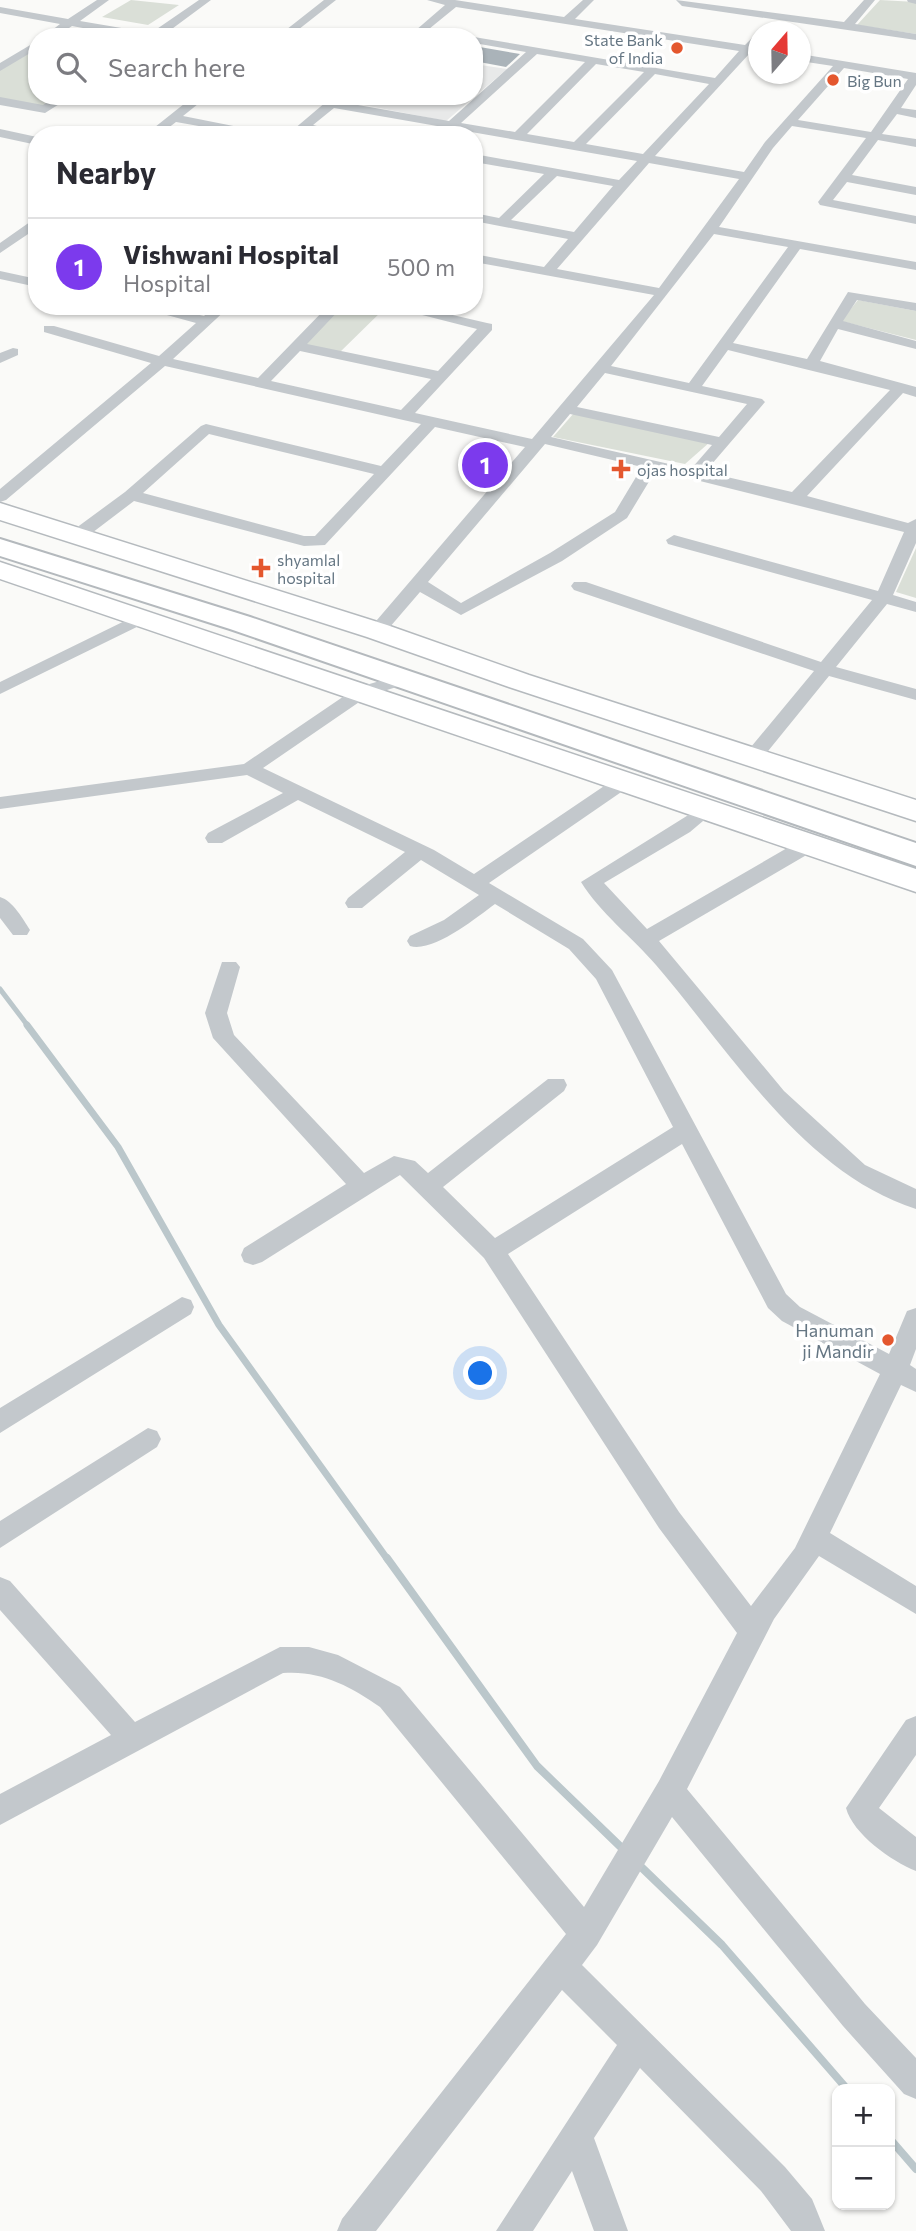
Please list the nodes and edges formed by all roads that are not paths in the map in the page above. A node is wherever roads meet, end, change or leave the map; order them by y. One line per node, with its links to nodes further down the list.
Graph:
1 (19, 0): 10 (street)
2 (104, 0): 14 (street)
3 (331, 0): 19 (street)
4 (432, 0): 9 (street)
5 (589, 0): 12 (street)
6 (681, 0): 11 (street)
7 (870, 0): 15 (street)
8 (201, 1): 18 (street)
9 (454, 3): 12 (street); 20 (street)
10 (1, 10): 14 (street)
11 (783, 12): 13 (street); 15 (street)
12 (566, 21): 25 (street)
13 (774, 21)
14 (70, 22): 16 (street); 17 (street)
15 (847, 26): 21 (street)
16 (61, 28)
17 (103, 28)
18 (165, 28)
19 (294, 28)
20 (424, 28)
21 (916, 37)
22 (483, 41): 26 (street)
23 (10, 46): 24 (street)
24 (28, 48)
25 (748, 49)
26 (535, 50): 30 (street); 36 (street)
27 (28, 52): 32 (street)
28 (748, 55): 35 (street)
29 (811, 59): 31 (street)
30 (594, 60): 33 (street); 55 (street)
31 (841, 64): 34 (street); 46 (street)
32 (0, 68)
33 (653, 70): 35 (street); 58 (street)
34 (916, 77): 43 (street)
35 (720, 82): 60 (street)
36 (483, 96)
37 (0, 101): 38 (street)
38 (52, 105)
39 (190, 105): 45 (street)
40 (330, 105): 50 (street)
41 (359, 105): 47 (street)
42 (473, 105): 47 (street)
43 (894, 110): 44 (street); 53 (street)
44 (916, 114)
45 (173, 118): 48 (street); 49 (street)
46 (789, 122): 53 (street); 63 (street)
47 (451, 125)
48 (163, 126)
49 (220, 126)
50 (304, 126)
51 (0, 133): 54 (street)
52 (483, 135): 55 (street)
53 (874, 136): 57 (street); 64 (street)
54 (18, 137): 56 (street); 59 (street)
55 (517, 137): 58 (street)
56 (28, 139)
57 (916, 143)
58 (576, 147): 60 (street)
59 (0, 149)
60 (647, 159): 63 (street); 65 (street)
61 (483, 160): 62 (street)
62 (555, 172): 65 (street); 69 (street)
63 (747, 176): 71 (street)
64 (842, 177): 66 (street); 68 (street)
65 (622, 184): 72 (street)
66 (916, 191)
67 (483, 219): 69 (street)
68 (916, 220)
69 (501, 223): 72 (street)
70 (28, 229): 74 (street)
71 (711, 229): 73 (street); 80 (street)
72 (577, 237): 77 (street)
73 (796, 245): 76 (street); 89 (street)
74 (0, 249)
75 (483, 260): 77 (street)
76 (916, 266)
77 (547, 272): 80 (street)
78 (0, 275): 79 (street)
79 (28, 281)
80 (663, 293): 94 (street)
81 (916, 307): 87 (street)
82 (181, 315): 86 (street)
83 (213, 315): 86 (street)
84 (327, 315): 91 (street)
85 (435, 315): 95 (street)
86 (207, 321): 92 (street)
87 (834, 323): 90 (street); 93 (street)
88 (49, 329): 92 (street)
89 (723, 345): 93 (street); 97 (street)
90 (916, 345)
91 (297, 346): 95 (street); 96 (street)
92 (162, 362): 96 (street); 108 (street)
93 (811, 364): 98 (street)
94 (601, 368): 97 (street); 99 (street)
95 (439, 376): 100 (street)
96 (260, 384): 100 (street)
97 (693, 388): 103 (street)
98 (908, 390): 109 (street)
99 (567, 409): 102 (street); 103 (street)
100 (405, 415): 101 (street)
101 (432, 421): 102 (street); 105 (street)
102 (538, 442): 104 (street); 117 (street)
103 (722, 442): 106 (street)
104 (652, 464): 106 (street); 117 (street)
105 (383, 471): 107 (street); 107 (street)
106 (694, 474): 109 (street)
107 (131, 495): 113 (street)
108 (0, 497)
109 (796, 498): 111 (street)
110 (0, 511): 113 (main road)
111 (915, 528): 119 (street)
112 (0, 529): 136 (highway)
113 (78, 535): 122 (main road)
114 (674, 540): 119 (street)
115 (0, 547): 124 (highway)
116 (0, 570): 121 (main road)
117 (418, 583): 122 (street)
118 (580, 586): 123 (street)
119 (883, 598): 120 (street); 123 (street)
120 (916, 607)
121 (143, 617): 125 (street); 126 (main road)
122 (377, 631): 128 (main road)
123 (825, 668): 127 (street); 128 (street)
124 (400, 680): 126 (street); 129 (highway)
125 (0, 689)
126 (362, 692): 130 (street); 131 (main road)
127 (916, 695)
128 (753, 757): 135 (main road)
129 (663, 768): 140 (highway); 142 (highway)
130 (249, 769): 132 (street); 133 (street)
131 (623, 782): 134 (main road); 144 (street)
132 (297, 793): 139 (street); 141 (street)
133 (0, 803)
134 (706, 810): 140 (main road); 148 (street)
135 (916, 811)
136 (849, 813): 137 (highway); 138 (highway)
137 (916, 828)
138 (916, 835)
139 (215, 838)
140 (800, 842): 143 (main road); 148 (street)
141 (419, 851): 144 (street); 145 (street)
142 (916, 855)
143 (916, 881)
144 (484, 889): 149 (street); 152 (street)
145 (355, 903)
146 (0, 904): 147 (street)
147 (20, 930)
148 (645, 940): 155 (street)
149 (417, 941)
150 (229, 967): 153 (street)
151 (556, 1085): 154 (street)
152 (687, 1130): 156 (street); 160 (street)
153 (361, 1185): 154 (street); 157 (street)
154 (427, 1186): 156 (street)
155 (916, 1199)
156 (493, 1251): 167 (street)
157 (253, 1255)
158 (182, 1307): 161 (street)
159 (916, 1318): 160 (street)
160 (905, 1376): 164 (street)
161 (0, 1422)
162 (148, 1439): 163 (street)
163 (0, 1536)
164 (814, 1538): 166 (street); 167 (street)
165 (0, 1590): 169 (street)
166 (916, 1601)
167 (753, 1631): 170 (street)
168 (916, 1730): 172 (street)
169 (129, 1739): 171 (street); 173 (street)
170 (670, 1791): 173 (street); 176 (street)
171 (0, 1810)
172 (916, 1856)
173 (586, 1934): 174 (street)
174 (561, 1966): 175 (street); 178 (street)
175 (637, 2042): 177 (street); 181 (street)
176 (916, 2082)
177 (576, 2134): 179 (street); 180 (street)
178 (354, 2231)
179 (513, 2231)
180 (611, 2231)
181 (808, 2231)

